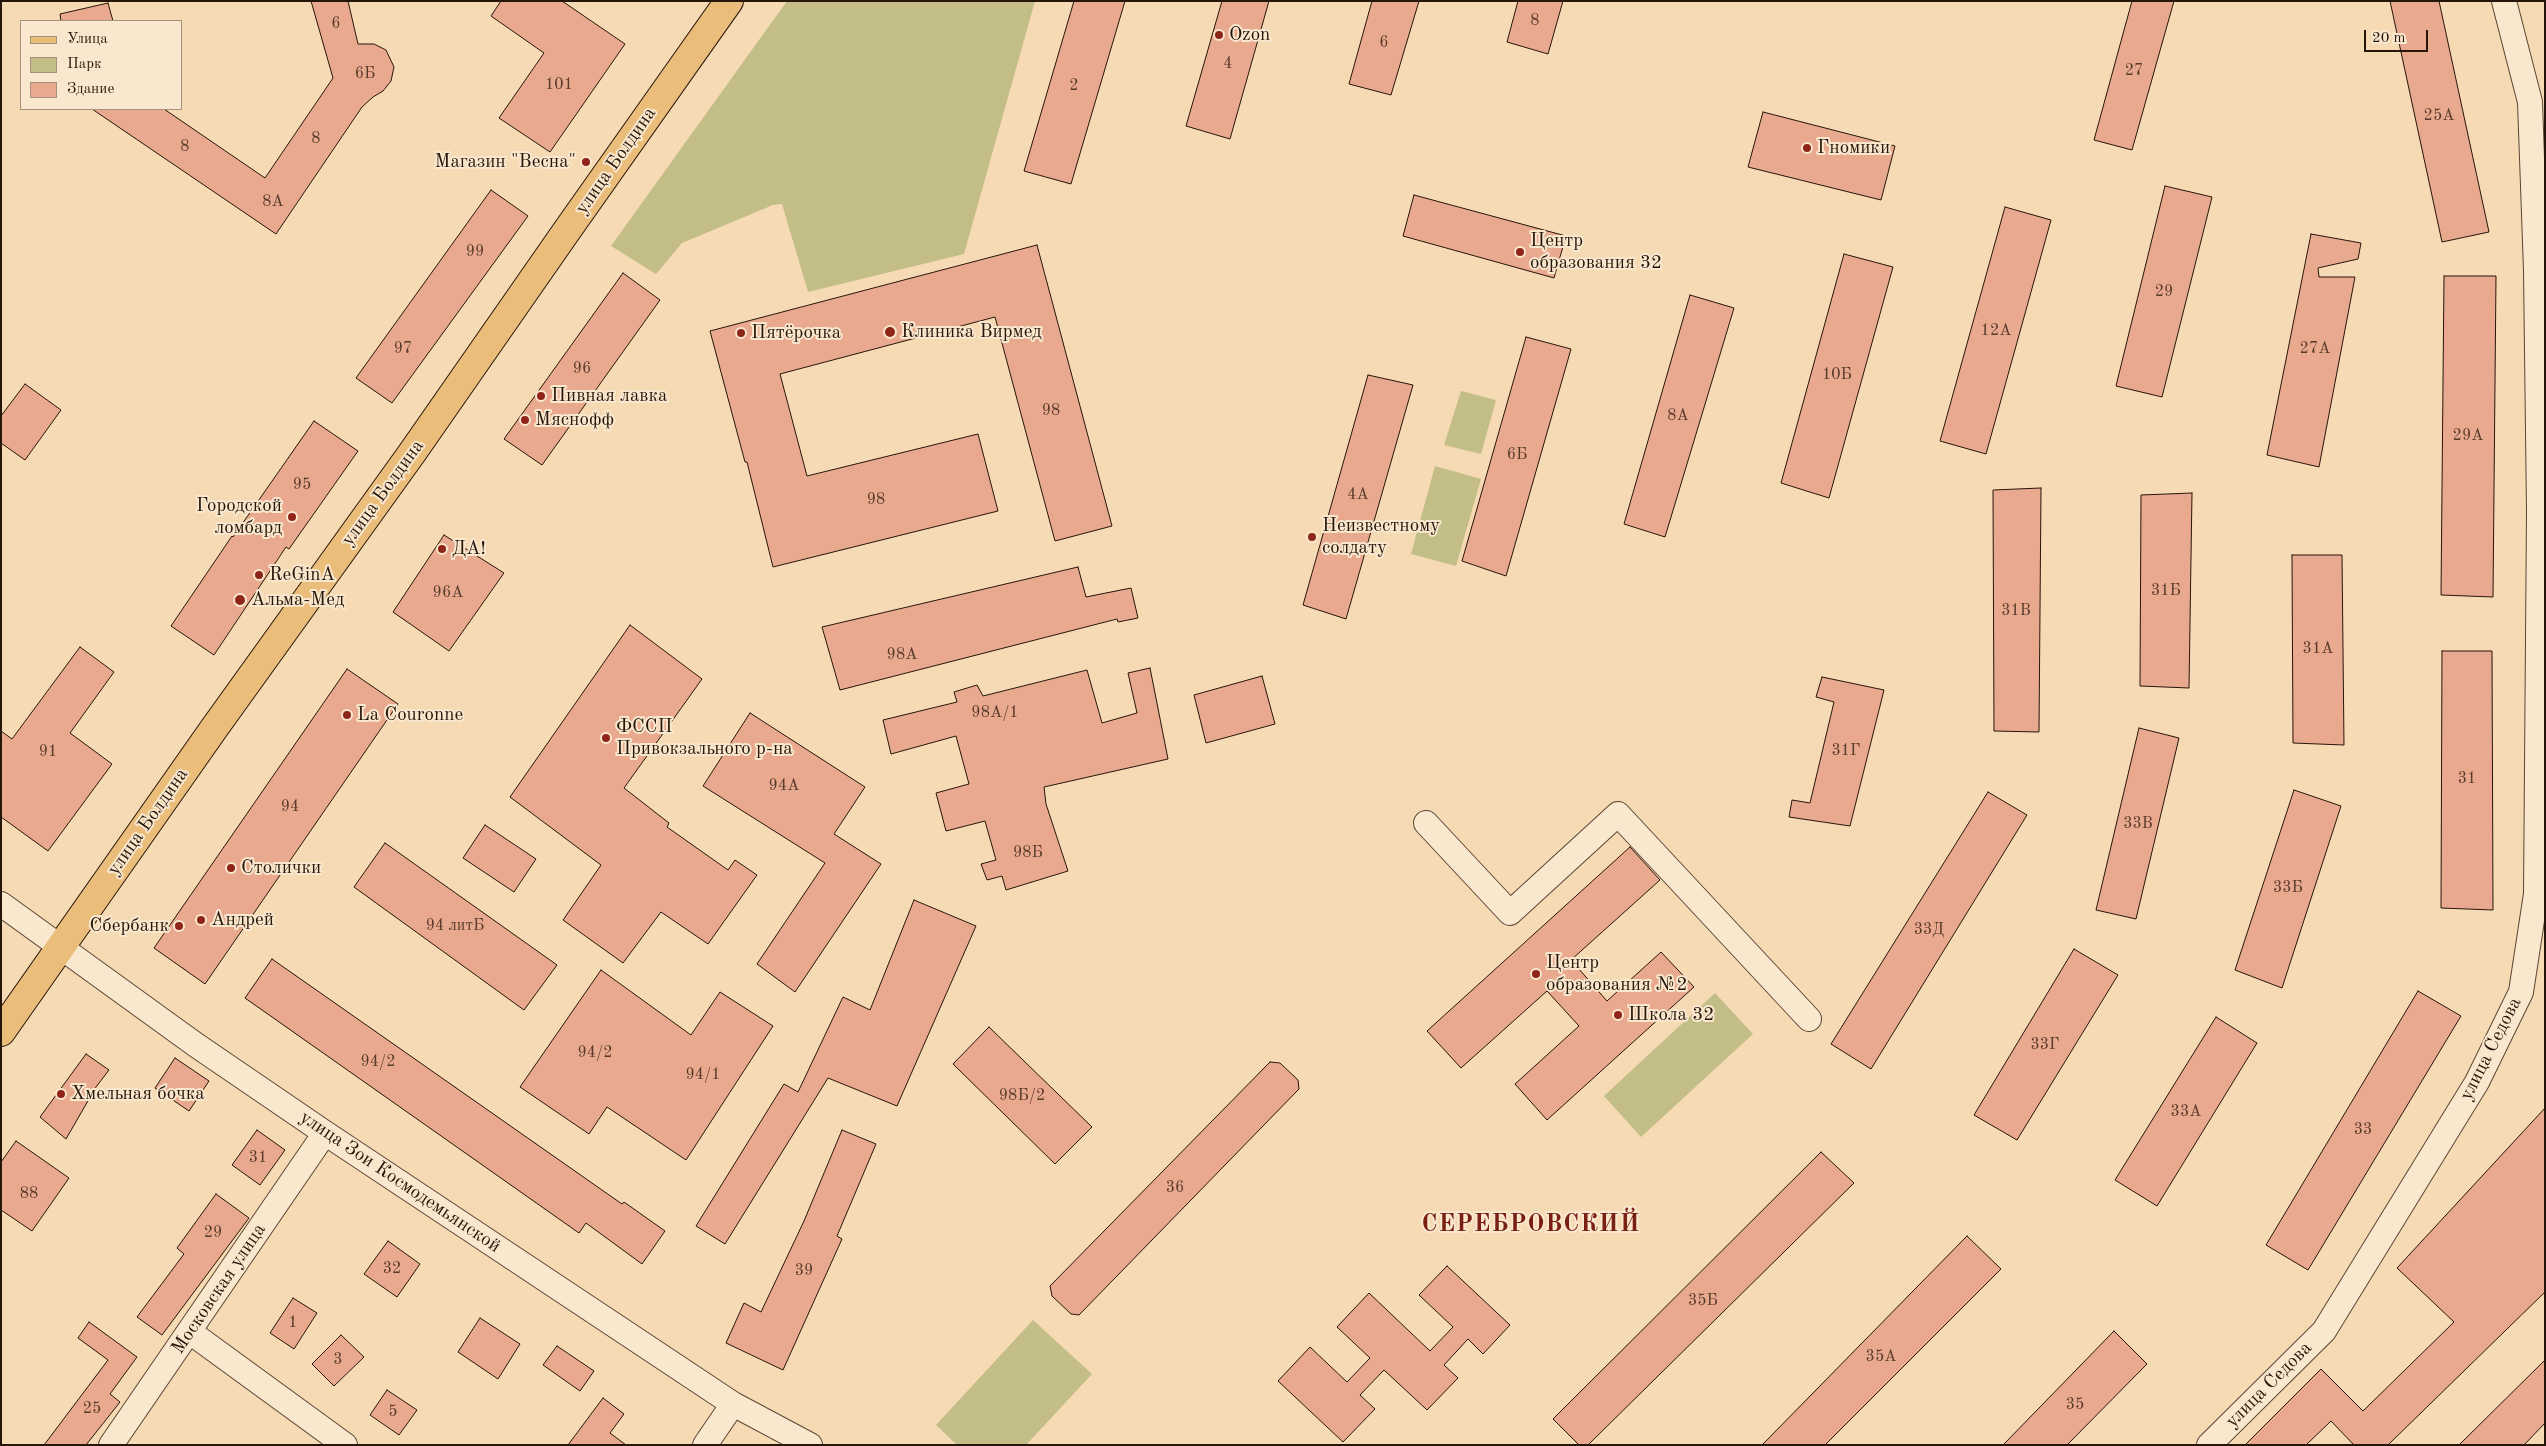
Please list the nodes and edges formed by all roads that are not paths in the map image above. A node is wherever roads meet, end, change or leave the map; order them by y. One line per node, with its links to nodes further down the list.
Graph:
1 (730, 1): 5 (main road, улица Болдина)
2 (2504, 1): 15 (street, улица Седова)
3 (1426, 823): 6 (street)
4 (1, 904): 5 (street, улица Зои Космодемьянской)
5 (61, 946): 7 (main road, улица Болдина); 8 (street, улица Зои Космодемьянской)
6 (1809, 1019)
7 (1, 1032)
8 (325, 1133): 9 (street, Московская улица); 10 (street, улица Зои Космодемьянской)
9 (190, 1332): 11 (street, Московская улица); 12 (street)
10 (732, 1404): 13 (street); 14 (street, улица Зои Космодемьянской)
11 (111, 1445)
12 (345, 1445)
13 (705, 1445)
14 (810, 1445)
15 (2209, 1445)

